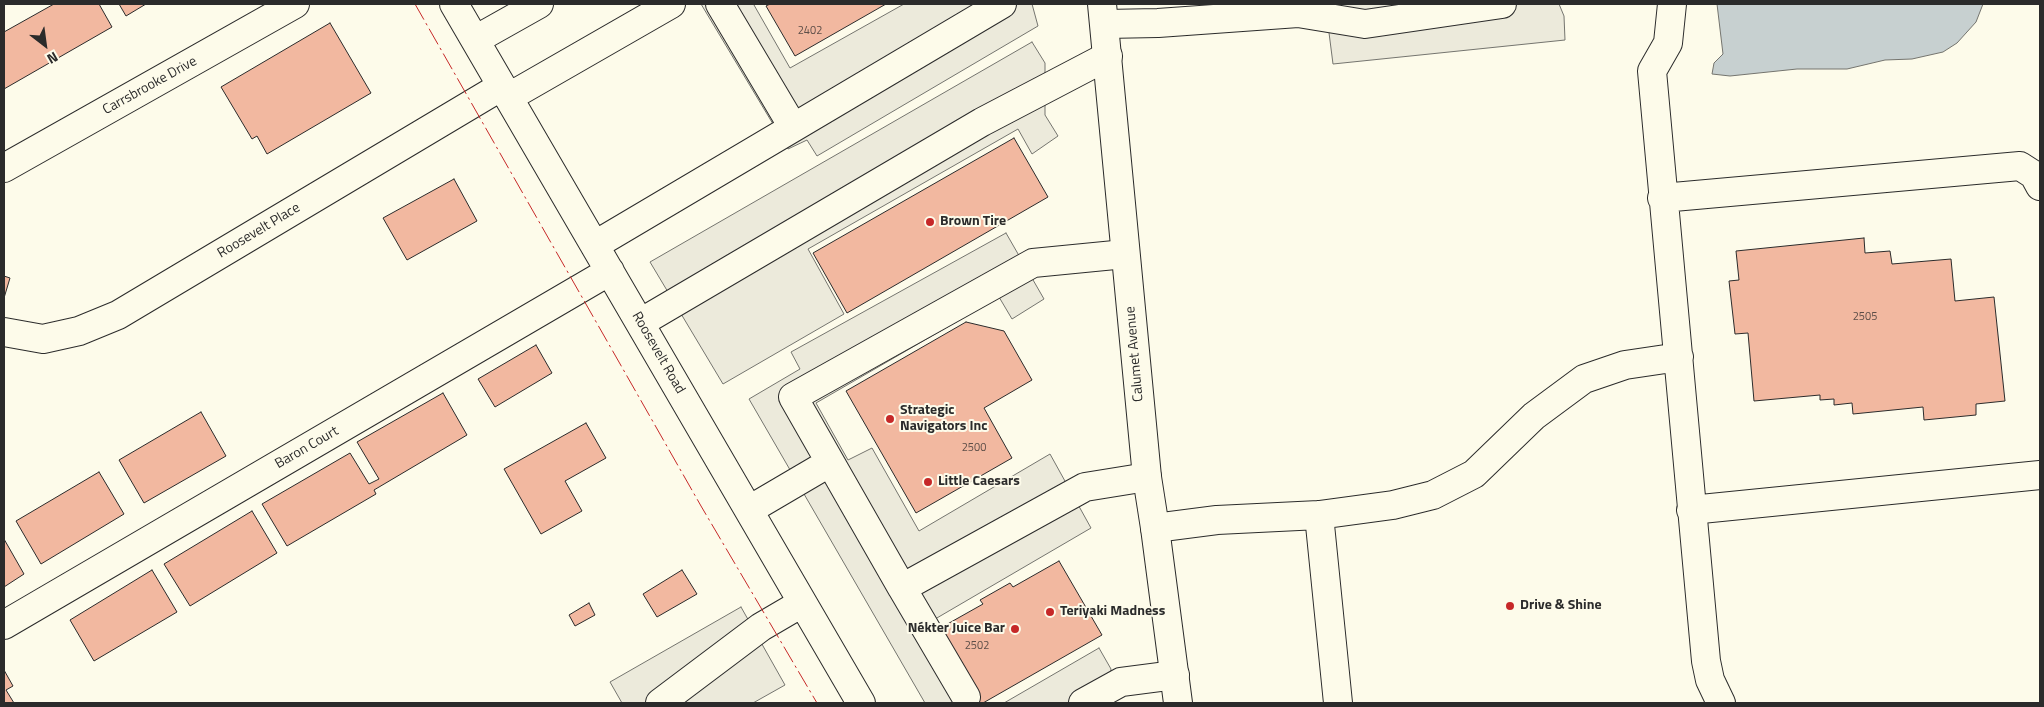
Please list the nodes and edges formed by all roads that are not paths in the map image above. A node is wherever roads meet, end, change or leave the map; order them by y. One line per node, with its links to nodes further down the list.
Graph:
1 (295, 4): 14 (street, Carrsbrooke Drive)
2 (454, 4): 10 (street, Roosevelt Road)
3 (538, 4): 10 (street)
4 (671, 4): 12 (street, Roosevelt Place)
5 (720, 4): 13 (street)
6 (1002, 4): 13 (street)
7 (1502, 4): 9 (street)
8 (1672, 4): 16 (street)
9 (1103, 14): 11 (street, Calumet Avenue)
10 (475, 40): 12 (street, Roosevelt Road)
11 (1108, 56): 18 (street, Calumet Avenue); 20 (street)
12 (505, 91): 17 (street, Roosevelt Road); 21 (street, Roosevelt Place)
13 (793, 127): 17 (street)
14 (4, 168)
15 (2040, 186): 16 (street)
16 (1662, 198): 22 (street)
17 (595, 245): 19 (street, Roosevelt Road)
18 (1125, 254): 23 (street); 25 (street, Calumet Avenue)
19 (610, 271): 20 (street, Roosevelt Road); 32 (street, Baron Court)
20 (640, 324): 26 (street, Roosevelt Road)
21 (4, 332)
22 (1679, 357): 27 (street); 28 (street)
23 (829, 463): 26 (street); 30 (street)
24 (2040, 475): 27 (street)
25 (1147, 477): 29 (street, Calumet Avenue); 30 (street)
26 (749, 510): 31 (street, Roosevelt Road)
27 (1691, 510): 40 (street)
28 (1319, 515): 29 (street); 39 (street)
29 (1155, 528): 33 (street, Calumet Avenue)
30 (902, 588): 34 (street)
31 (802, 603): 35 (street); 36 (street, Roosevelt Road)
32 (4, 625)
33 (1175, 675): 37 (street); 38 (street, Calumet Avenue)
34 (966, 697)
35 (660, 703)
36 (861, 703)
37 (1083, 703)
38 (1178, 703)
39 (1338, 703)
40 (1721, 703)

